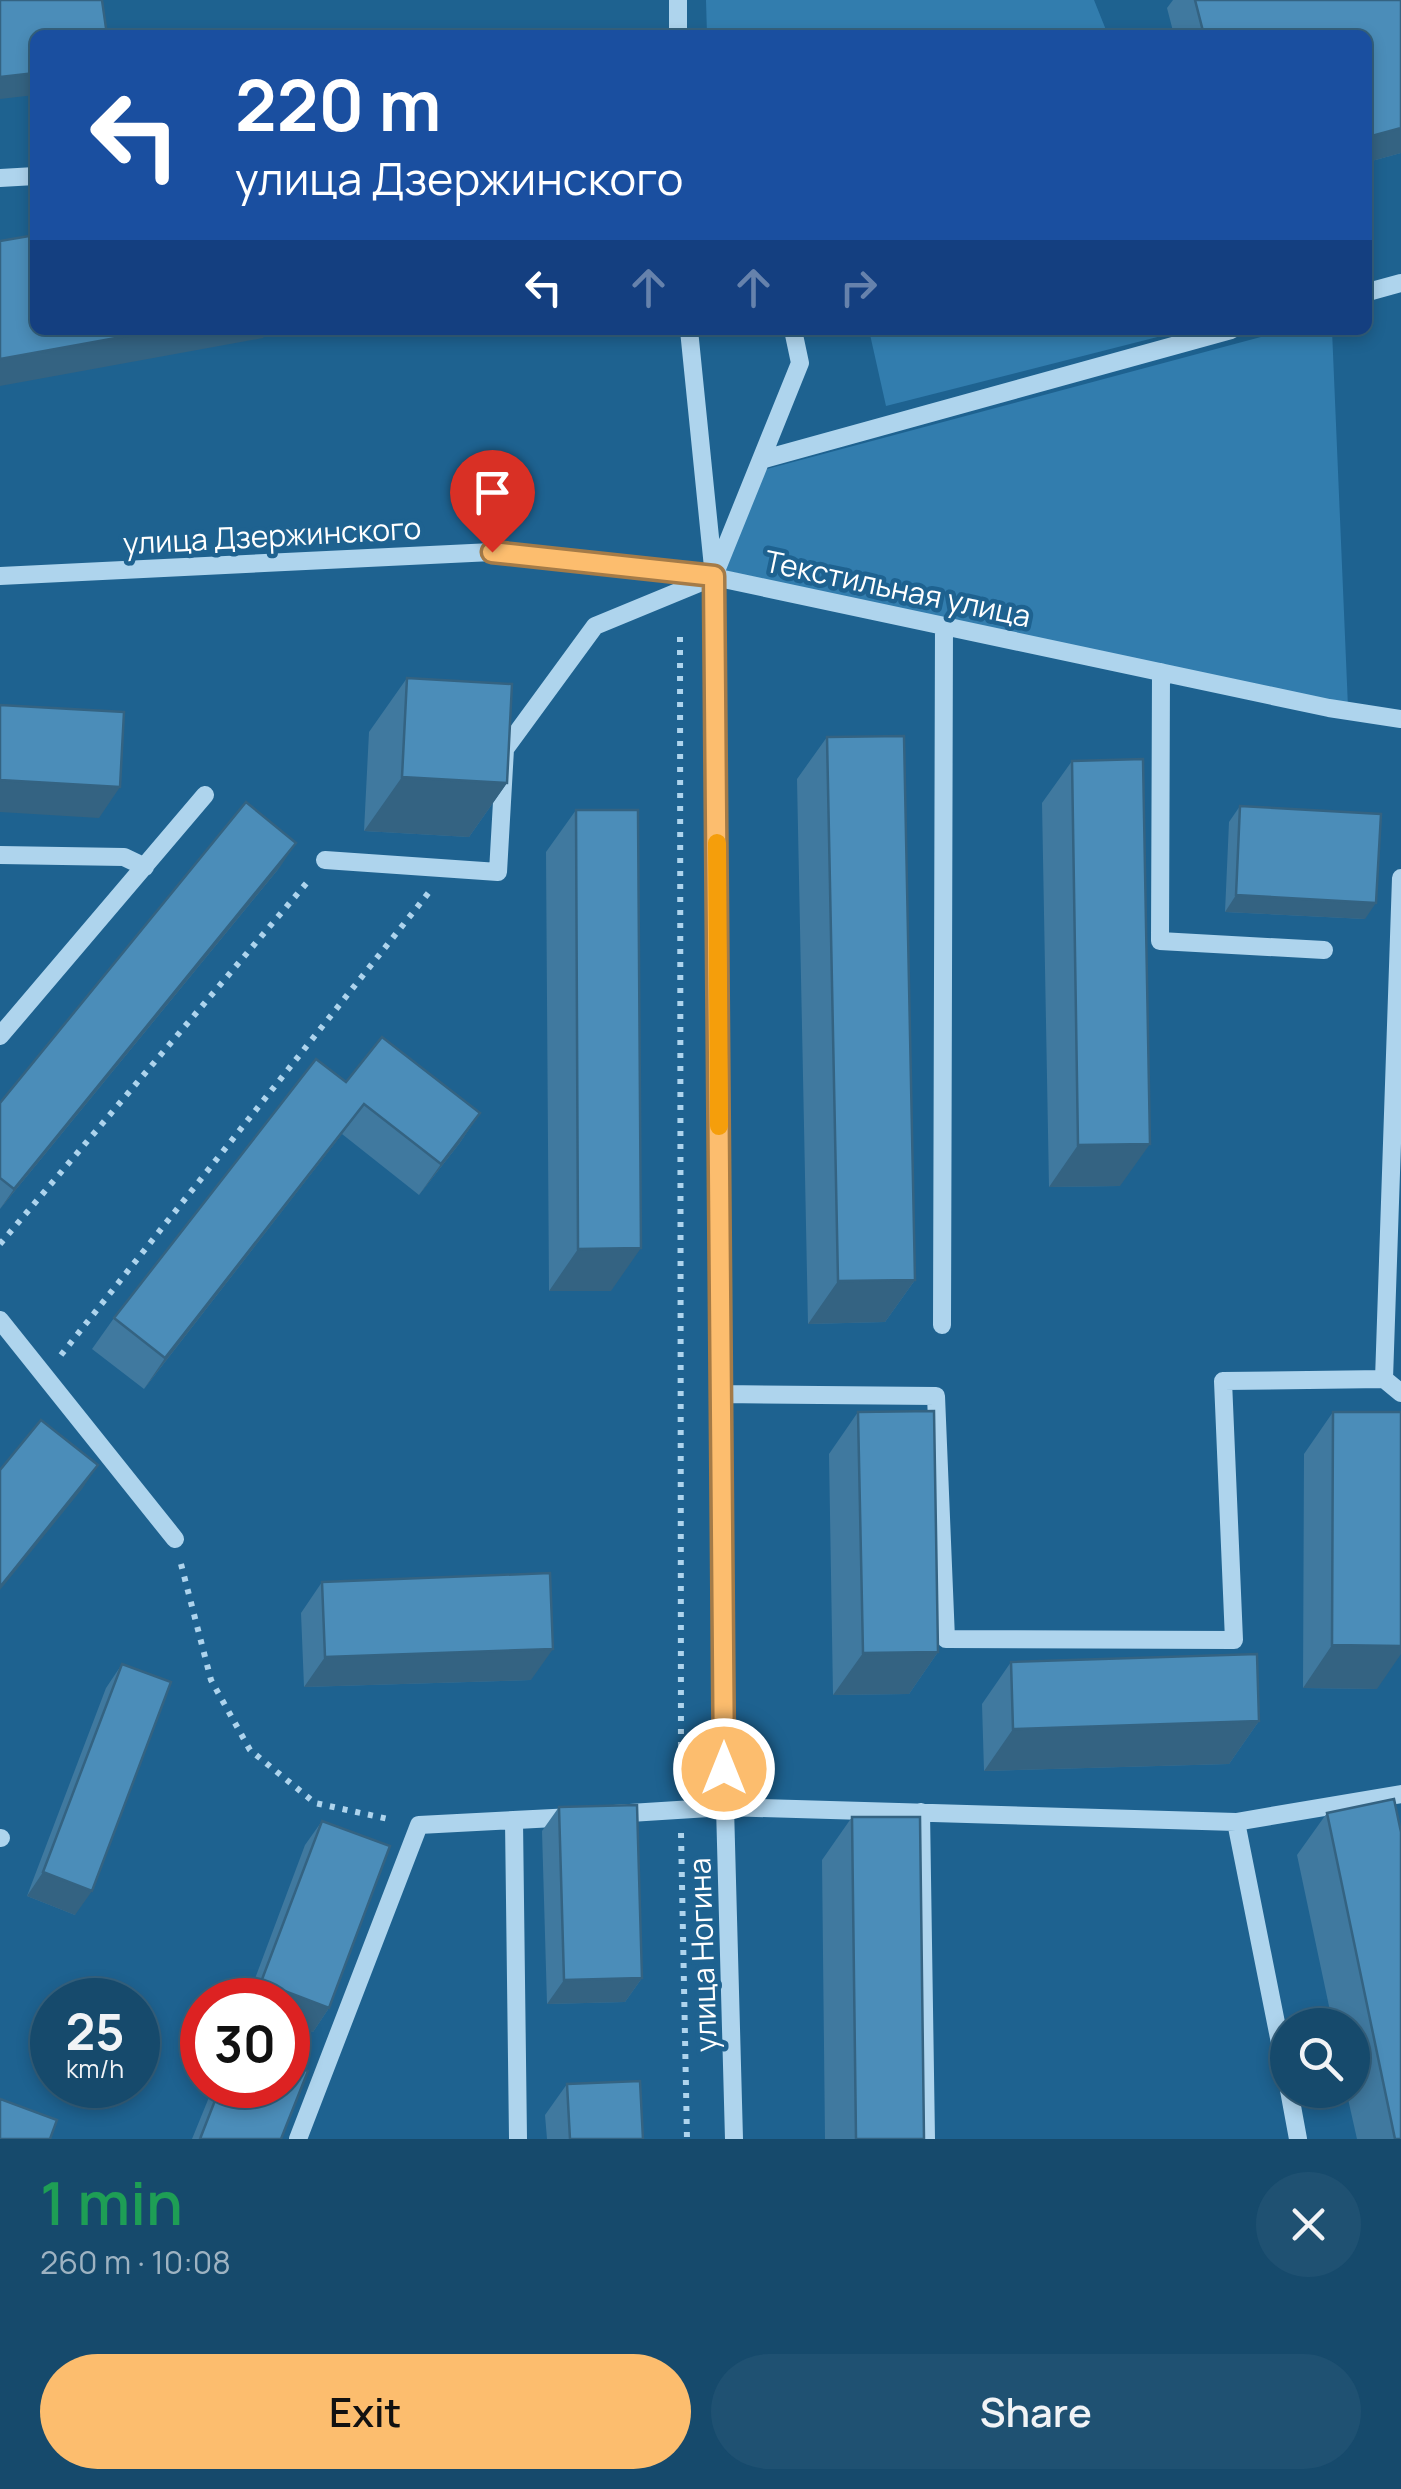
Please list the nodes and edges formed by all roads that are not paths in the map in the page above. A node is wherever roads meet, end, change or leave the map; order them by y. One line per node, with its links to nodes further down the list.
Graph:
1 (678, 0): 2 (street)
2 (678, 30)
3 (30, 176): 4 (street)
4 (0, 178)
5 (1401, 283): 6 (street)
6 (1372, 291)
7 (690, 335): 12 (street, улица Ногина)
8 (794, 335): 10 (street)
9 (1212, 335): 10 (street)
10 (764, 459): 12 (street)
11 (0, 576): 12 (street, улица Дзержинского)
12 (714, 576): 13 (street, Текстильная улица); 18 (street); 27 (street, улица Ногина)
13 (944, 626): 14 (street, Текстильная улица); 23 (street)
14 (1161, 672): 15 (street, Текстильная улица); 21 (street)
15 (1401, 719)
16 (205, 795): 19 (street)
17 (0, 855): 19 (street)
18 (325, 860)
19 (144, 866): 22 (street)
20 (1401, 878): 25 (street)
21 (1324, 950)
22 (0, 1036)
23 (942, 1325)
24 (2, 1328): 28 (street)
25 (1384, 1380): 26 (street); 27 (street)
26 (1401, 1393)
27 (722, 1394): 30 (street, улица Ногина)
28 (175, 1539)
29 (1401, 1794): 33 (street)
30 (725, 1806): 31 (street); 32 (street); 38 (street, улица Ногина)
31 (920, 1812): 33 (street); 39 (street)
32 (514, 1821): 36 (street); 37 (street)
33 (1236, 1822): 34 (street)
34 (1272, 2008)
35 (1292, 2108): 40 (street)
36 (298, 2139)
37 (518, 2139)
38 (734, 2139)
39 (926, 2139)
40 (1298, 2139)

